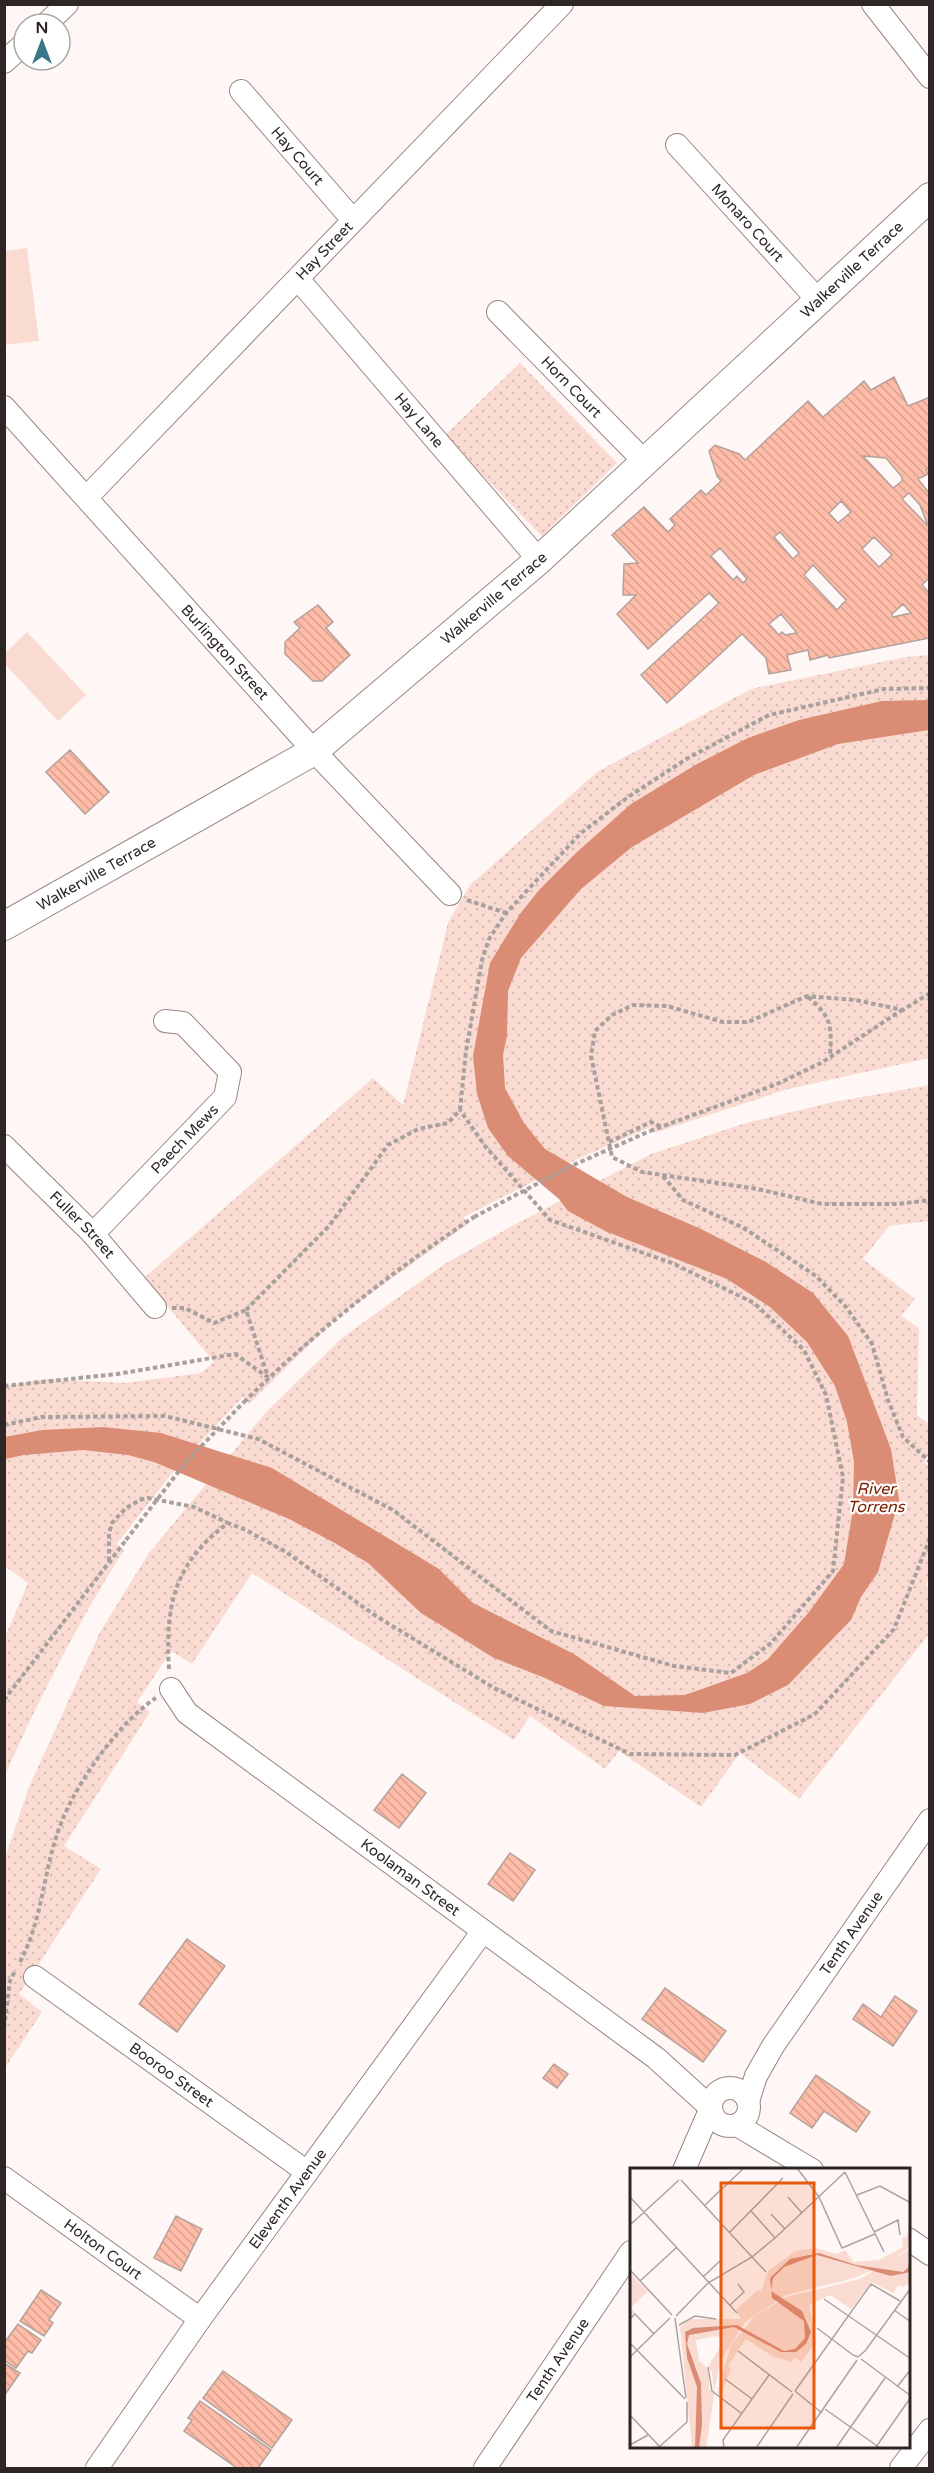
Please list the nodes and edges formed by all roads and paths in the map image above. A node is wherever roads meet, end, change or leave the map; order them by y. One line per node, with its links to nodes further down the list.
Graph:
1 (562, 4): 7 (street, Hay Street)
2 (873, 4): 3 (street)
3 (930, 77)
4 (241, 91): 7 (street, Hay Court)
5 (677, 145): 9 (street, Monaro Court)
6 (930, 197): 9 (street, Walkerville Terrace)
7 (353, 220): 8 (street, Hay Street)
8 (298, 279): 13 (street, Hay Street); 14 (street, Hay Lane)
9 (818, 300): 12 (street, Walkerville Terrace)
10 (498, 312): 12 (street, Horn Court)
11 (4, 407): 13 (street, Burlington Street)
12 (645, 462): 14 (street, Walkerville Terrace)
13 (87, 497): 16 (street, Burlington Street)
14 (539, 560): 16 (street, Walkerville Terrace)
15 (930, 688): 18 (path)
16 (314, 751): 17 (street, Burlington Street); 19 (street, Walkerville Terrace)
17 (450, 894): 18 (path)
18 (506, 913): 25 (path)
19 (4, 926)
20 (930, 993): 22 (path)
21 (807, 996): 22 (path); 24 (path); 27 (path)
22 (903, 1010): 24 (path)
23 (165, 1021): 31 (street, Paech Mews)
24 (830, 1056): 26 (path)
25 (460, 1110): 33 (path); 36 (path)
26 (662, 1127): 27 (path); 34 (path, bridge)
27 (609, 1142): 29 (path)
28 (4, 1146): 31 (street, Fuller Street)
29 (663, 1176): 30 (path); 37 (path)
30 (930, 1200)
31 (93, 1234): 32 (street, Fuller Street)
32 (155, 1308): 33 (path)
33 (246, 1310): 34 (path)
34 (269, 1378): 35 (path); 40 (path, bridge)
35 (4, 1386)
36 (4, 1425)
37 (930, 1462)
38 (228, 1523): 39 (path); 40 (path); 41 (path)
39 (930, 1538)
40 (109, 1562): 42 (path)
41 (171, 1689): 44 (street, Koolaman Street); 46 (path)
42 (4, 1700)
43 (930, 1820): 47 (street, Tenth Avenue)
44 (483, 1931): 47 (street, Koolaman Street); 51 (street, Eleventh Avenue)
45 (35, 1977): 51 (street, Booroo Street)
46 (4, 2028)
47 (729, 2108): 48 (street, Tenth Avenue); 49 (street, Tenth Avenue); 50 (street, Koolaman Street)
48 (685, 2168)
49 (692, 2168)
50 (809, 2168)
51 (307, 2172): 56 (street, Eleventh Avenue)
52 (4, 2178): 56 (street, Holton Court)
53 (910, 2240): 55 (street)
54 (630, 2253): 59 (street, Tenth Avenue)
55 (930, 2254)
56 (200, 2319): 58 (street, Eleventh Avenue)
57 (930, 2430): 60 (street)
58 (97, 2469)
59 (485, 2469)
60 (901, 2469)

